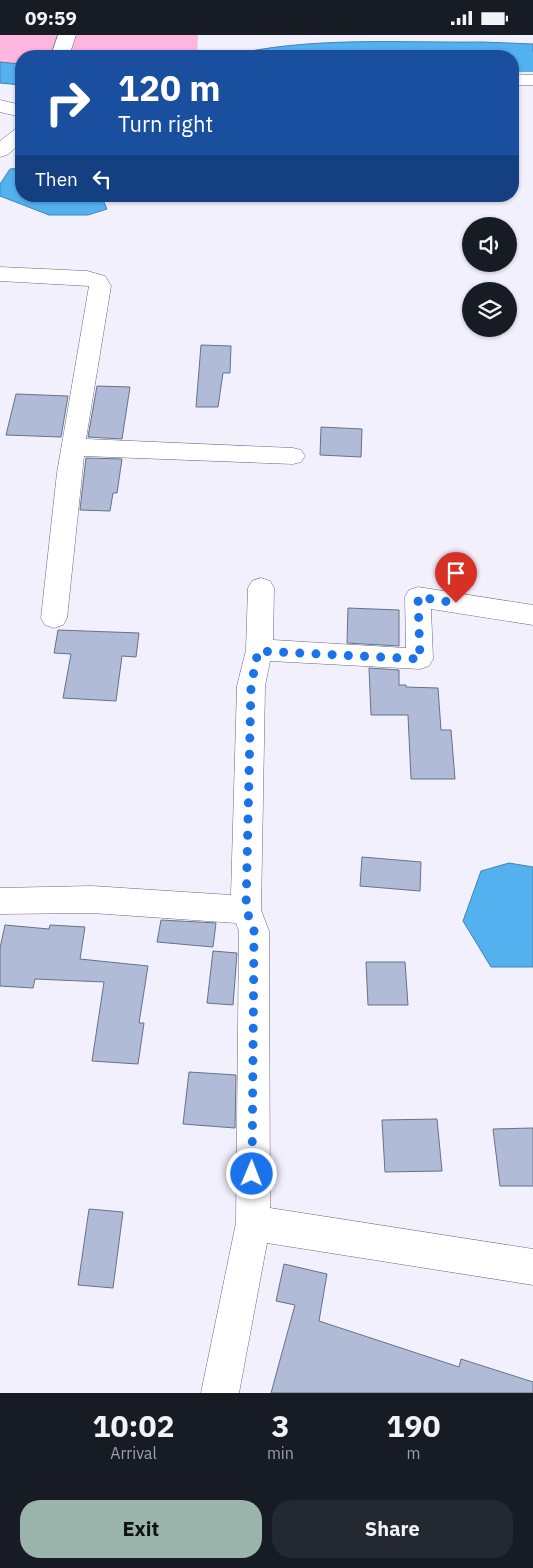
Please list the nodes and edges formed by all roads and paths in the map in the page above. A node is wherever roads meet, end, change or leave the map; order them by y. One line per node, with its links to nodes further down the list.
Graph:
1 (67, 35): 2 (street)
2 (62, 50)
3 (519, 79): 4 (street)
4 (533, 80)
5 (0, 106): 6 (street)
6 (15, 110)
7 (15, 139): 8 (street)
8 (0, 151)
9 (0, 274): 10 (street)
10 (73, 447): 11 (street); 14 (street)
11 (293, 456)
12 (261, 588): 15 (street)
13 (533, 615): 15 (street)
14 (54, 618)
15 (258, 651): 17 (street)
16 (0, 901): 17 (street)
17 (246, 909): 18 (street)
18 (253, 1223): 19 (street); 20 (street)
19 (533, 1267)
20 (220, 1393)

